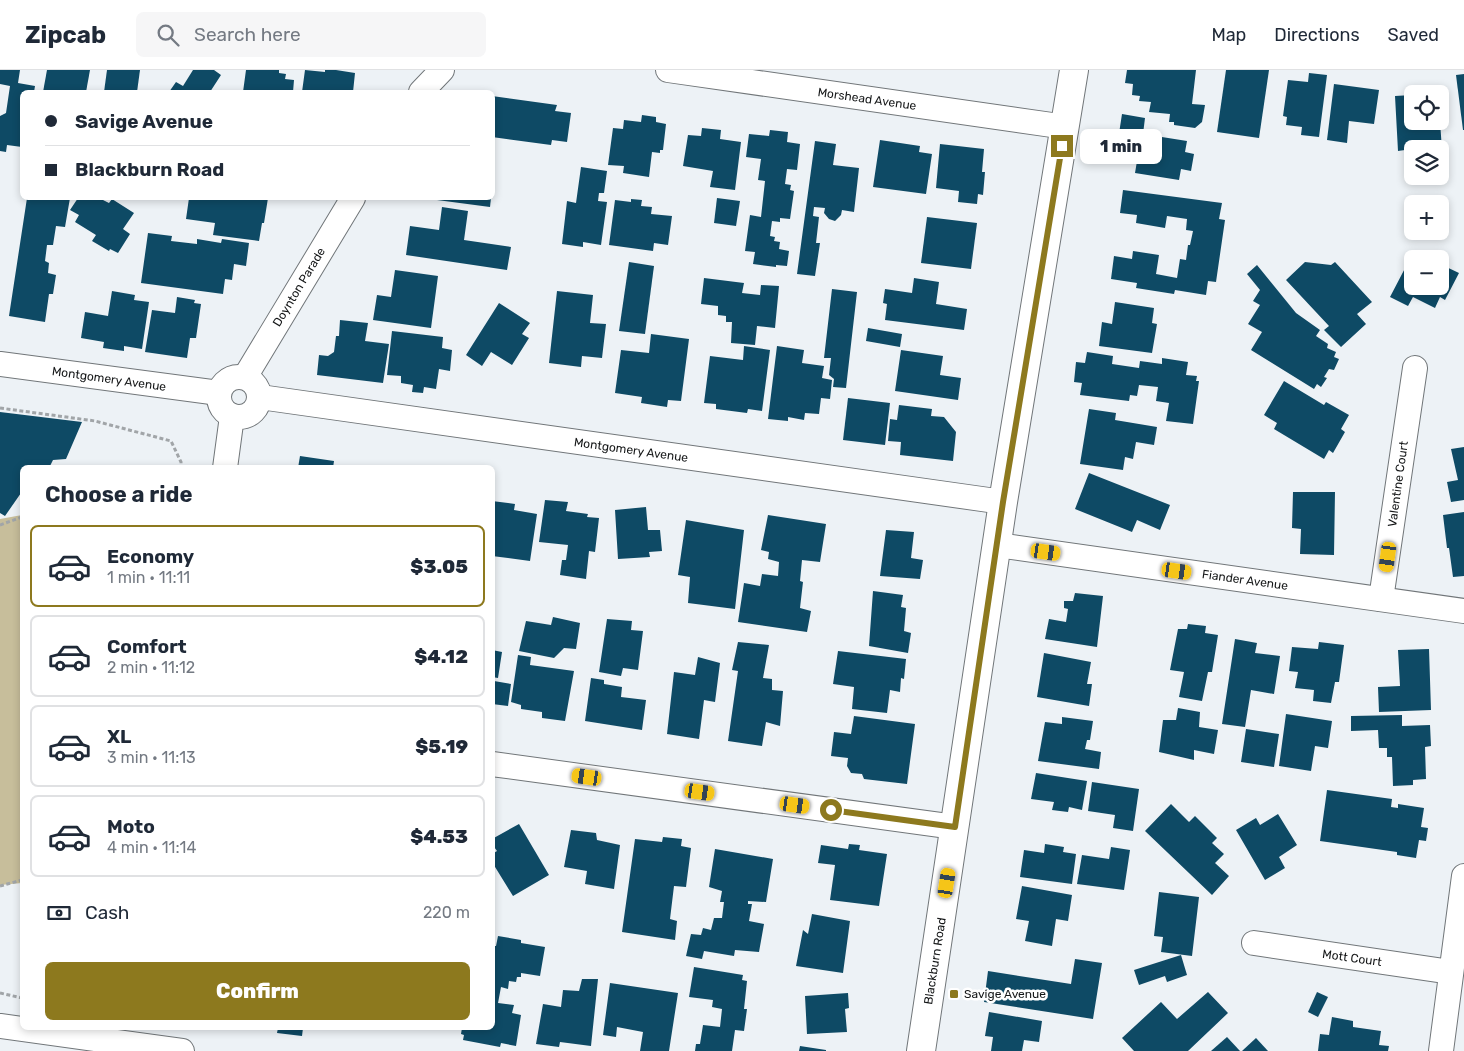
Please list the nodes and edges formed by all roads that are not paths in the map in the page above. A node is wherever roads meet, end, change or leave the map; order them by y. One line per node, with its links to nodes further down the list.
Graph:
1 (427, 70): 5 (street)
2 (442, 70): 6 (street)
3 (668, 70): 7 (street, Morshead Avenue)
4 (1074, 70): 7 (main road, Blackburn Road)
5 (416, 90)
6 (423, 90)
7 (1066, 127): 16 (main road, Blackburn Road)
8 (352, 200): 11 (street, Doynton Parade)
9 (0, 364): 12 (street, Montgomery Avenue)
10 (1415, 368): 18 (street, Valentine Court)
11 (245, 377): 12 (street); 13 (street)
12 (219, 394): 14 (street)
13 (260, 398): 14 (street); 16 (street, Montgomery Avenue)
14 (232, 416): 15 (street)
15 (225, 465)
16 (1003, 502): 17 (main road, Blackburn Road)
17 (997, 545): 18 (street, Fiander Avenue); 21 (main road, Blackburn Road)
18 (1381, 599): 19 (street, Fiander Avenue)
19 (1464, 611)
20 (495, 764): 21 (street)
21 (955, 827): 30 (main road, Blackburn Road)
22 (1464, 876): 24 (street)
23 (1254, 943): 24 (street, Mott Court)
24 (1451, 972): 31 (street)
25 (0, 1026): 26 (street)
26 (20, 1028)
27 (37, 1030): 28 (street)
28 (137, 1041): 29 (street)
29 (182, 1051)
30 (921, 1051)
31 (1441, 1051)

